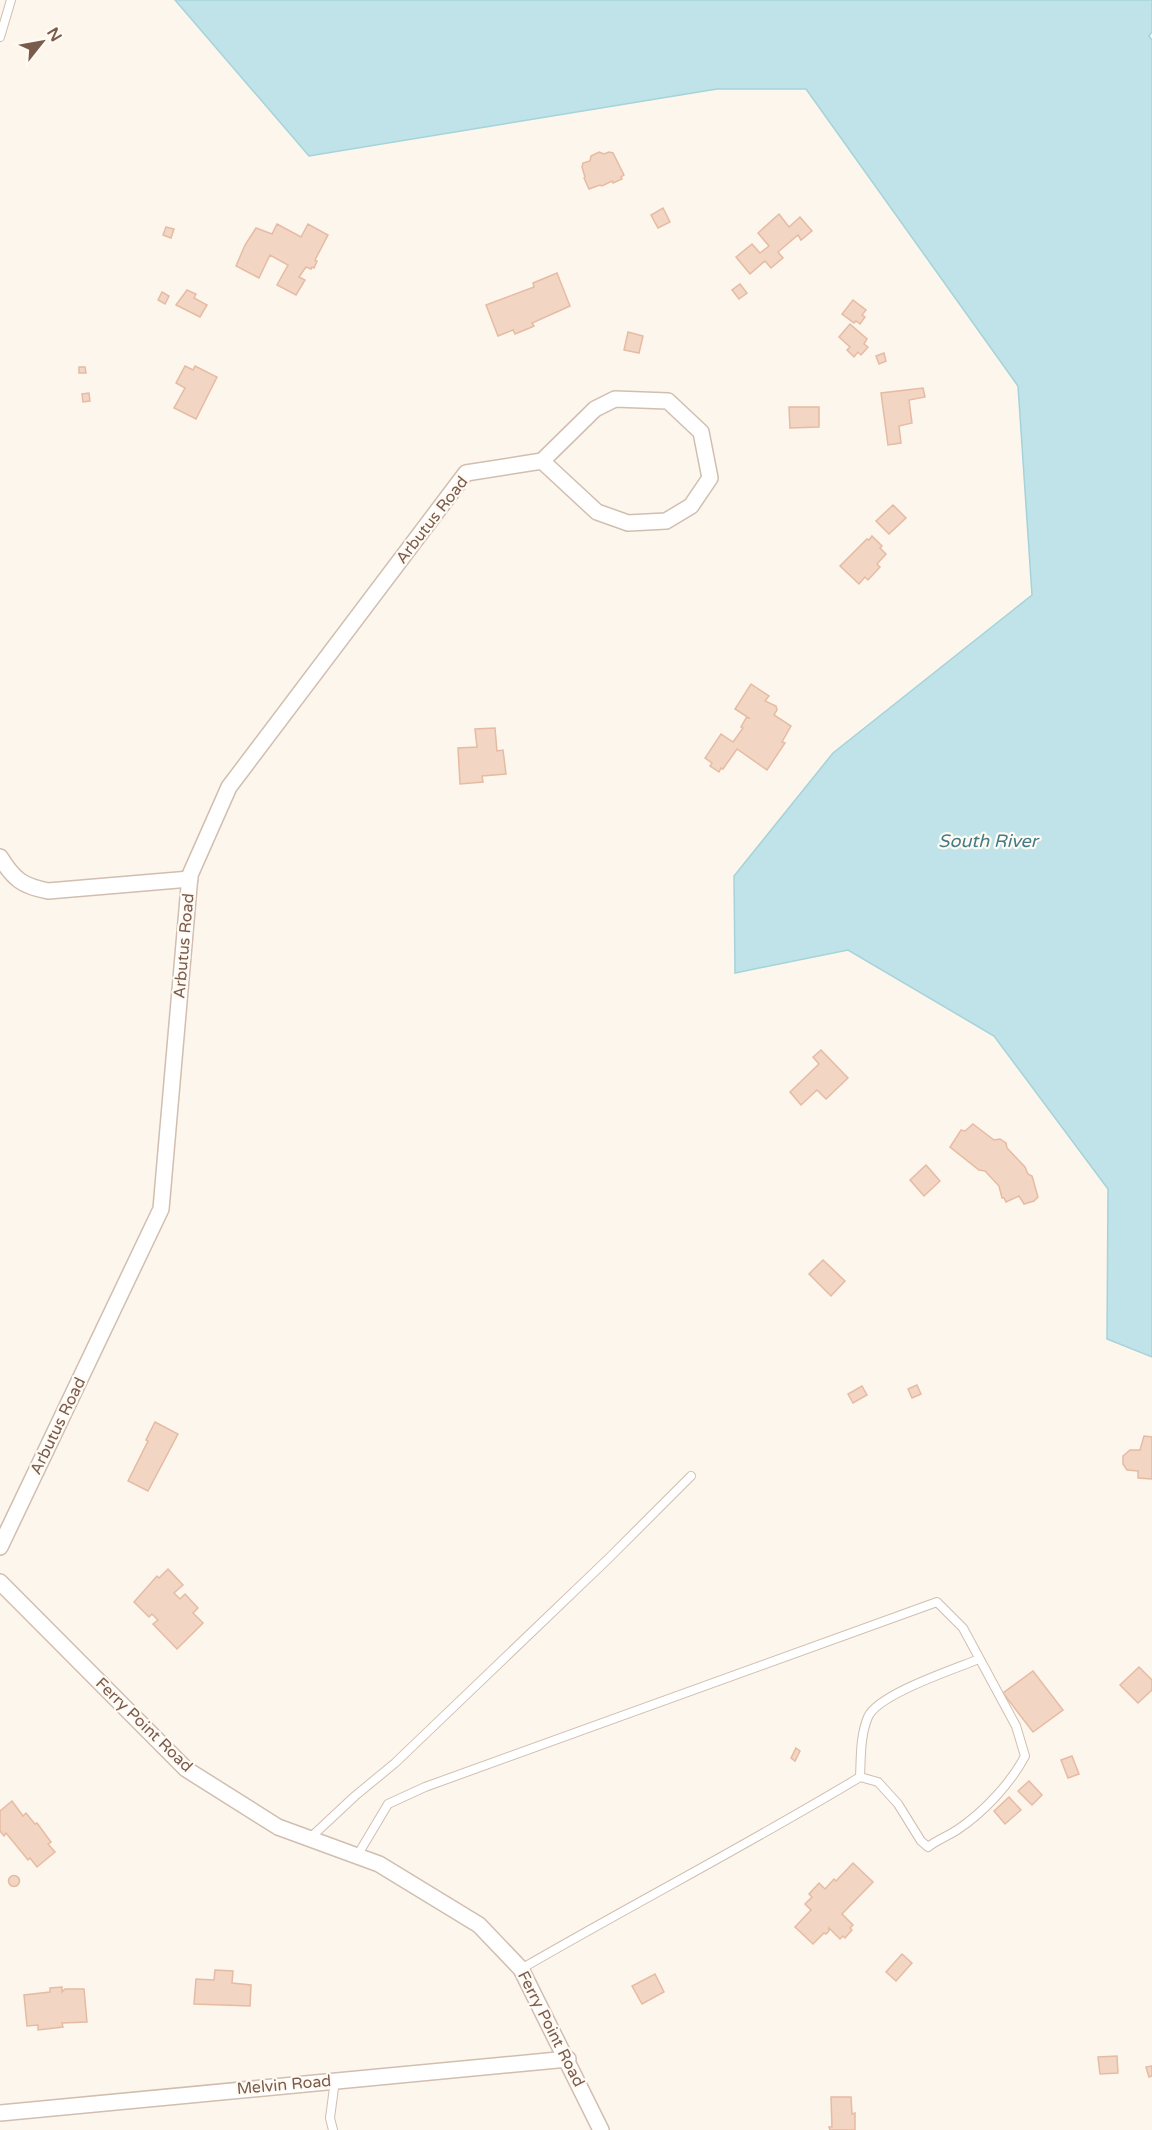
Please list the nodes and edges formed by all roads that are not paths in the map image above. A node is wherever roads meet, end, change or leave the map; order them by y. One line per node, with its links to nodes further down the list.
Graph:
1 (11, 0): 2 (lane)
2 (0, 37)
3 (542, 461): 3 (street); 5 (street, Arbutus Road)
4 (0, 857): 5 (street)
5 (190, 879): 7 (street, Arbutus Road)
6 (691, 1476): 11 (lane)
7 (0, 1547)
8 (0, 1582): 11 (street, Ferry Point Road)
9 (979, 1659): 10 (lane); 10 (lane); 12 (lane)
10 (860, 1777): 13 (lane)
11 (310, 1838): 12 (street, Ferry Point Road)
12 (357, 1856): 13 (street, Ferry Point Road)
13 (521, 1969): 14 (street, Ferry Point Road)
14 (567, 2059): 15 (street, Melvin Road); 18 (street, Ferry Point Road)
15 (335, 2080): 16 (street, Melvin Road); 17 (lane)
16 (0, 2113)
17 (333, 2130)
18 (601, 2130)

